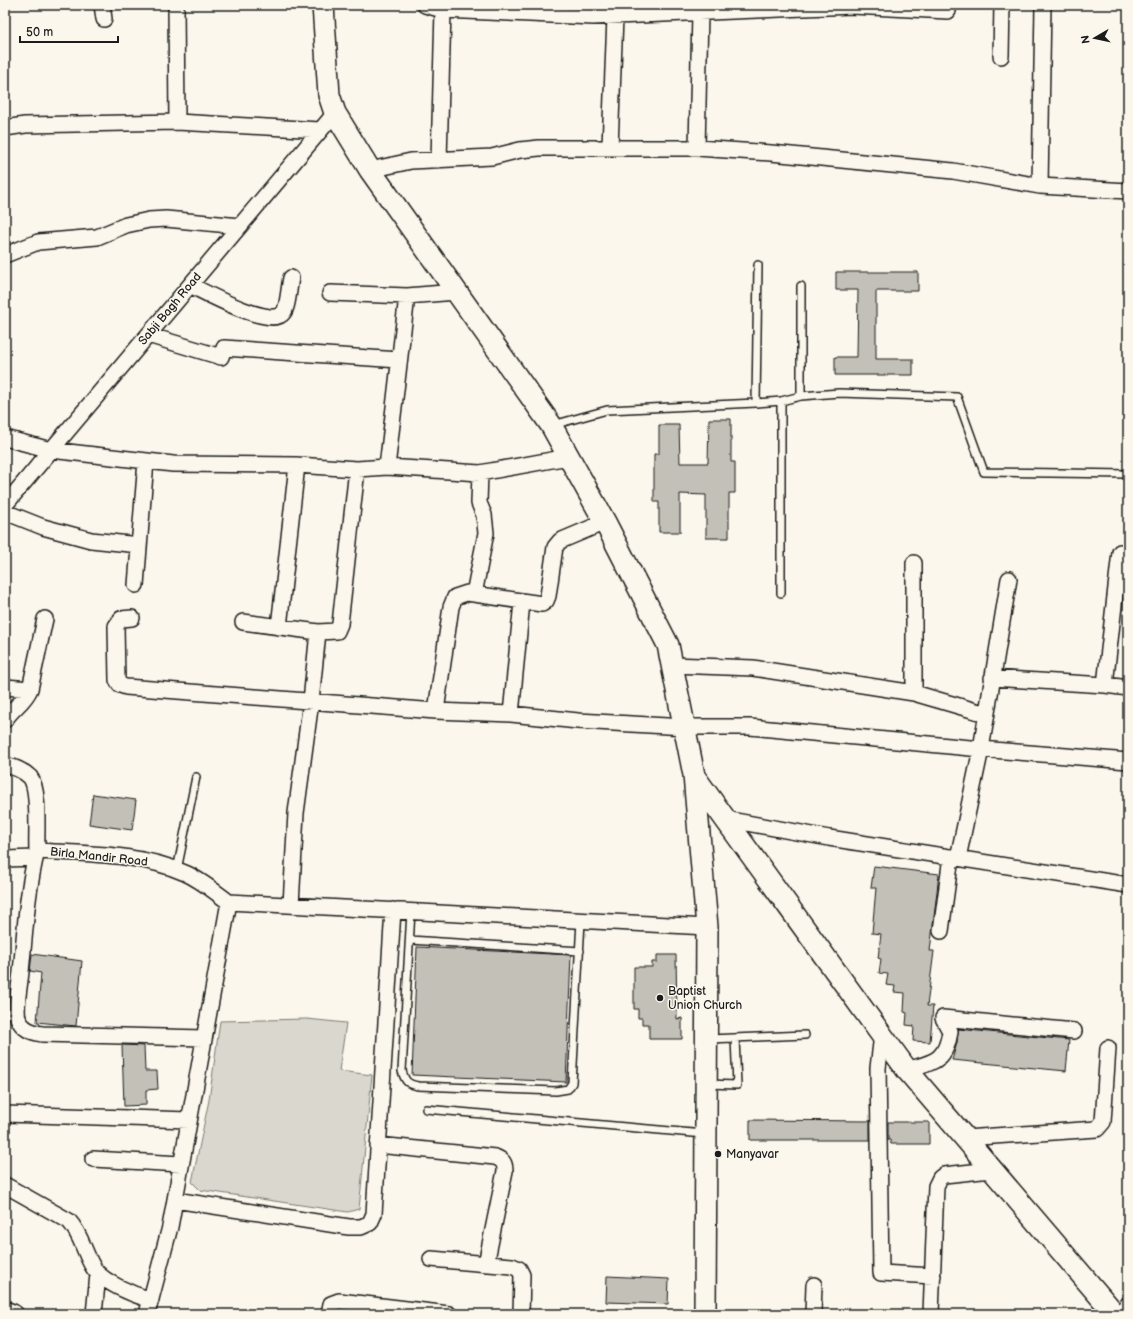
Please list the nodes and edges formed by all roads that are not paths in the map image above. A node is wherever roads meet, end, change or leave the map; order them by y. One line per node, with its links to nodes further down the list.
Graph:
1 (176, 5): 14 (street)
2 (322, 5): 13 (main road)
3 (425, 5): 7 (street)
4 (1002, 5): 12 (street)
5 (1043, 5): 21 (street)
6 (879, 6): 9 (street); 10 (street)
7 (443, 10): 11 (street); 19 (street)
8 (663, 10): 10 (street); 11 (street)
9 (948, 11)
10 (700, 13): 18 (street)
11 (614, 17): 17 (street)
12 (1001, 56)
13 (335, 113): 16 (street, Sabji Bagh Road); 20 (main road)
14 (177, 122): 15 (street); 16 (street)
15 (5, 128)
16 (320, 130): 23 (street, Sabji Bagh Road)
17 (610, 147): 18 (street); 19 (street)
18 (696, 148): 21 (street)
19 (439, 160): 20 (street)
20 (370, 170): 29 (main road)
21 (1040, 186): 22 (street)
22 (1128, 191)
23 (240, 226): 24 (street); 27 (street, Sabji Bagh Road)
24 (5, 255)
25 (758, 265): 36 (lane)
26 (291, 278): 27 (street)
27 (190, 285): 32 (street, Sabji Bagh Road)
28 (801, 286): 34 (lane)
29 (456, 292): 31 (street); 37 (main road)
30 (330, 293): 31 (street)
31 (407, 296): 33 (street)
32 (148, 335): 33 (street); 39 (street, Sabji Bagh Road)
33 (399, 360): 43 (street)
34 (801, 396): 35 (lane); 46 (lane)
35 (781, 401): 36 (lane); 55 (lane)
36 (756, 403): 37 (lane)
37 (551, 425): 40 (main road)
38 (5, 438): 39 (street)
39 (51, 450): 41 (street); 47 (street, Sabji Bagh Road)
40 (568, 457): 45 (street); 49 (main road)
41 (146, 461): 42 (street); 50 (street)
42 (297, 465): 44 (street); 61 (street)
43 (387, 467): 44 (street); 45 (street)
44 (357, 468): 62 (street)
45 (480, 473): 56 (street)
46 (1128, 474)
47 (5, 505)
48 (5, 512): 50 (street)
49 (605, 522): 57 (street); 63 (main road)
50 (139, 545): 54 (street)
51 (1120, 552): 65 (street)
52 (914, 563): 69 (street)
53 (1009, 579): 64 (street)
54 (136, 585)
55 (781, 593)
56 (474, 594): 57 (street); 71 (street)
57 (522, 602): 72 (street)
58 (132, 618): 70 (street)
59 (45, 619): 68 (street)
60 (243, 622): 61 (street)
61 (279, 627): 62 (street)
62 (318, 632): 70 (street)
63 (672, 665): 69 (street); 75 (main road)
64 (992, 678): 65 (street); 73 (street)
65 (1105, 685): 67 (street)
66 (5, 686): 68 (street)
67 (1128, 688)
68 (30, 689): 74 (street)
69 (914, 693): 73 (street)
70 (311, 701): 71 (street); 88 (street)
71 (436, 711): 72 (street)
72 (511, 714): 75 (street)
73 (986, 714): 76 (street)
74 (5, 720)
75 (685, 727): 76 (street); 79 (main road)
76 (981, 749): 77 (street); 83 (street)
77 (1128, 761)
78 (5, 766): 82 (street, Birla Mandir Road)
79 (694, 775): 81 (main road); 92 (main road)
80 (196, 777): 85 (lane)
81 (726, 819): 83 (street); 98 (main road)
82 (36, 854): 84 (street); 85 (street, Birla Mandir Road); 99 (street)
83 (954, 857): 86 (street); 93 (street)
84 (5, 859)
85 (176, 870): 87 (street, Birla Mandir Road)
86 (1128, 885)
87 (229, 902): 88 (street); 99 (street)
88 (291, 905): 89 (street)
89 (393, 910): 90 (street); 110 (street)
90 (411, 911): 91 (street); 94 (lane)
91 (581, 920): 92 (street); 95 (lane)
92 (708, 927): 101 (main road)
93 (941, 931)
94 (410, 940): 95 (lane); 95 (lane)
95 (580, 951)
96 (1074, 1031): 103 (street)
97 (806, 1035): 100 (lane)
98 (882, 1035): 103 (main road); 119 (street)
99 (204, 1038): 107 (street)
100 (735, 1038): 101 (lane); 104 (lane)
101 (707, 1039): 104 (main road)
102 (1108, 1048): 109 (street)
103 (907, 1070): 109 (main road)
104 (706, 1084): 108 (main road)
105 (426, 1109): 108 (lane)
106 (5, 1114): 107 (street)
107 (189, 1120): 112 (street)
108 (706, 1134): 129 (main road)
109 (965, 1138): 113 (main road)
110 (378, 1145): 115 (street); 117 (street)
111 (92, 1159): 112 (street)
112 (181, 1164): 115 (street)
113 (991, 1170): 119 (street); 132 (main road)
114 (5, 1185): 118 (street)
115 (175, 1200): 122 (street)
116 (431, 1258): 117 (street)
117 (486, 1264): 128 (street)
118 (98, 1274): 122 (street); 125 (street)
119 (933, 1276): 131 (street)
120 (814, 1285): 130 (street)
121 (1128, 1304): 133 (street)
122 (149, 1307)
123 (5, 1310): 124 (street)
124 (16, 1314)
125 (94, 1314)
126 (328, 1314): 127 (street)
127 (449, 1314)
128 (521, 1314)
129 (704, 1314)
130 (813, 1314)
131 (931, 1314)
132 (1115, 1314)
133 (1123, 1314)

